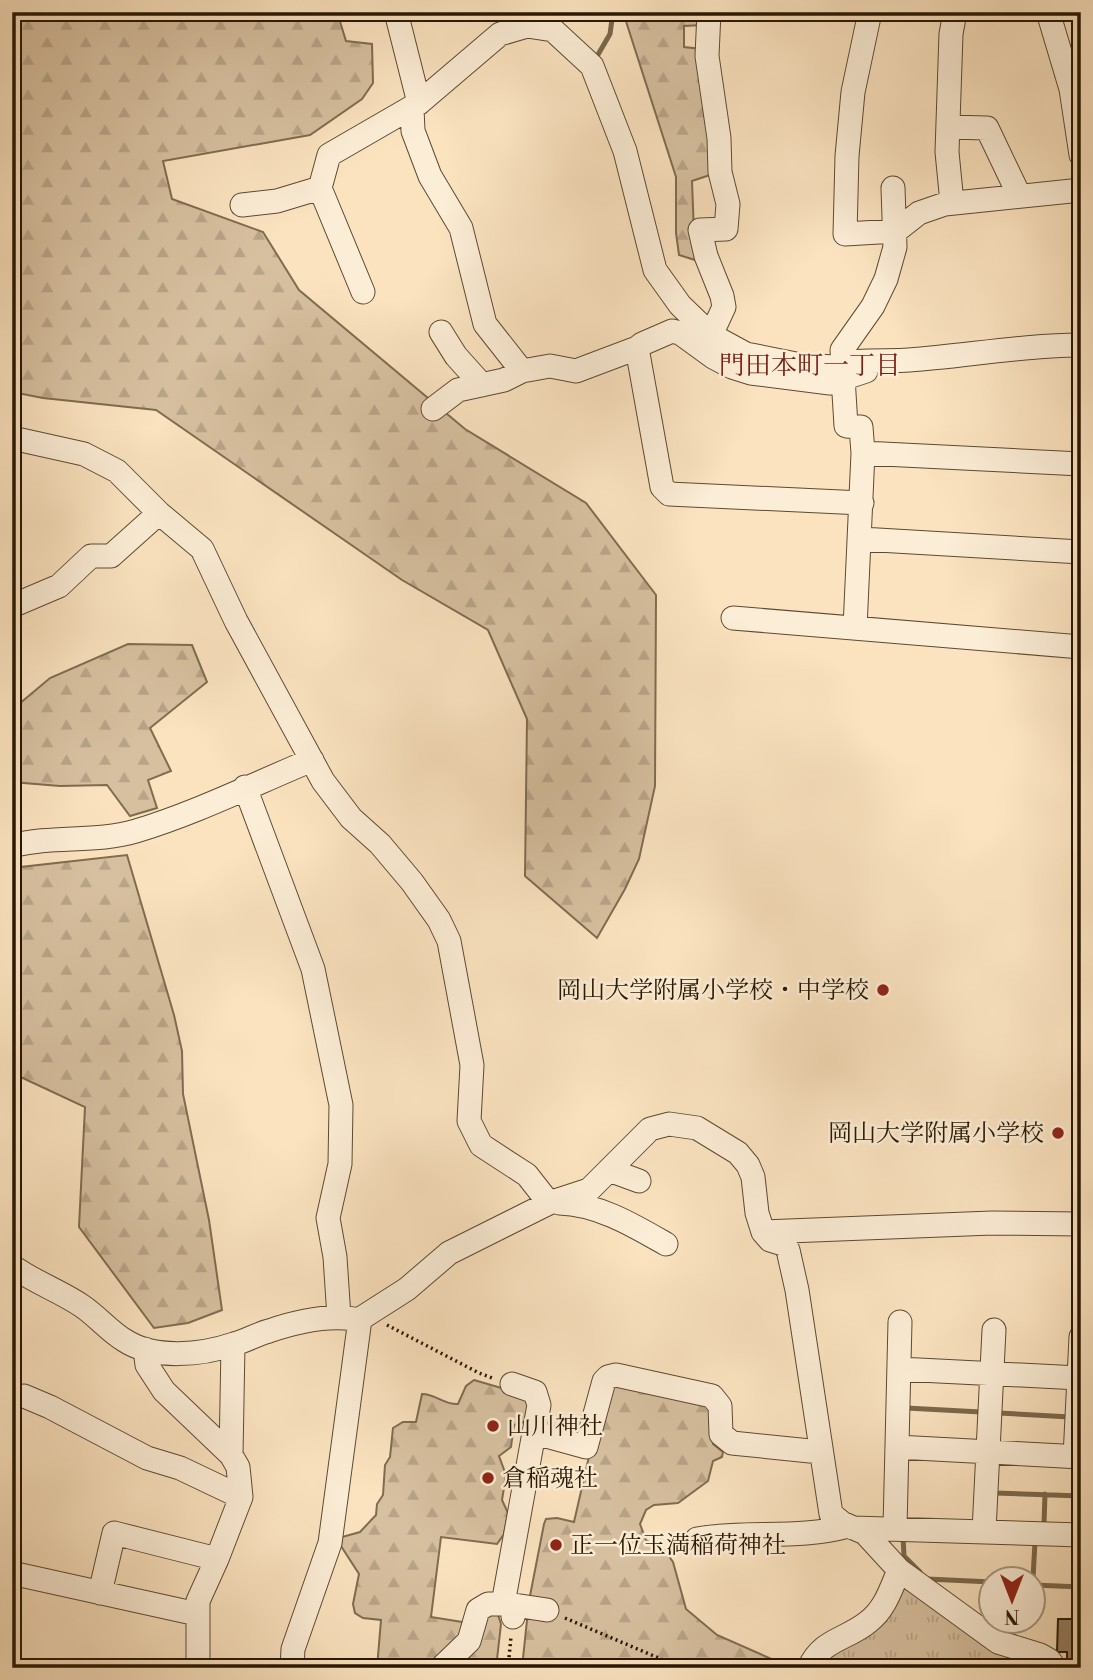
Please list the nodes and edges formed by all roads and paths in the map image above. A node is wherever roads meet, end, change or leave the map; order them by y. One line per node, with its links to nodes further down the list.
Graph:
1 (396, 12): 7 (street)
2 (709, 12): 18 (street)
3 (870, 12): 16 (street)
4 (955, 12): 8 (street)
5 (1048, 12): 9 (street)
6 (546, 20): 7 (street); 18 (street)
7 (416, 106): 10 (street); 23 (street)
8 (948, 127): 13 (street); 14 (street)
9 (1081, 155)
10 (320, 188): 15 (street); 17 (street)
11 (893, 188): 16 (street)
12 (1081, 190): 13 (street)
13 (1018, 195): 14 (street)
14 (952, 203): 16 (street)
15 (243, 205)
16 (896, 231): 22 (street)
17 (363, 292)
18 (715, 328): 22 (street)
19 (441, 332): 24 (street)
20 (1081, 345): 22 (street)
21 (637, 348): 22 (street); 23 (street); 29 (street)
22 (843, 363): 27 (street)
23 (522, 371): 24 (street)
24 (482, 384): 25 (street)
25 (433, 409)
26 (12, 438): 30 (street)
27 (863, 453): 28 (street); 29 (street)
28 (1081, 464)
29 (862, 503): 31 (street)
30 (159, 513): 33 (street); 37 (street)
31 (861, 539): 32 (street); 35 (street)
32 (1081, 552)
33 (12, 606)
34 (733, 618): 35 (street)
35 (855, 628): 36 (street)
36 (1081, 647)
37 (312, 760): 38 (street); 42 (street)
38 (245, 787): 39 (street); 47 (street)
39 (12, 846)
40 (609, 1170): 41 (street); 42 (street); 44 (street)
41 (639, 1181)
42 (548, 1203): 45 (street); 47 (street)
43 (1081, 1224): 44 (street)
44 (763, 1232): 60 (street)
45 (666, 1244)
46 (12, 1266): 52 (street)
47 (355, 1316): 51 (street); 56 (path); 78 (street)
48 (900, 1322): 53 (street)
49 (994, 1331): 54 (street)
50 (1081, 1337): 55 (street)
51 (233, 1345): 52 (street); 62 (street)
52 (145, 1349): 62 (street)
53 (899, 1369): 54 (street); 59 (street)
54 (992, 1374): 55 (street); 61 (street)
55 (1079, 1378): 63 (street)
56 (512, 1384): 58 (street)
57 (24, 1396): 64 (street)
58 (535, 1433): 60 (street); 74 (street)
59 (897, 1447): 61 (street); 66 (street)
60 (820, 1452): 65 (street)
61 (988, 1452): 63 (street); 67 (street)
62 (230, 1455): 64 (street)
63 (1078, 1457)
64 (241, 1497): 70 (street)
65 (850, 1527): 66 (street); 69 (street); 71 (street)
66 (895, 1527): 67 (street)
67 (985, 1531): 68 (street)
68 (1081, 1535)
69 (697, 1539)
70 (217, 1559): 73 (street); 76 (street)
71 (898, 1570): 82 (street); 83 (street)
72 (16, 1574): 73 (street)
73 (100, 1593): 76 (street)
74 (510, 1609): 75 (street); 79 (street); 80 (path)
75 (547, 1610): 81 (path)
76 (197, 1614): 77 (street)
77 (198, 1668)
78 (292, 1668)
79 (441, 1668)
80 (508, 1668)
81 (682, 1668)
82 (808, 1668)
83 (1055, 1668)

